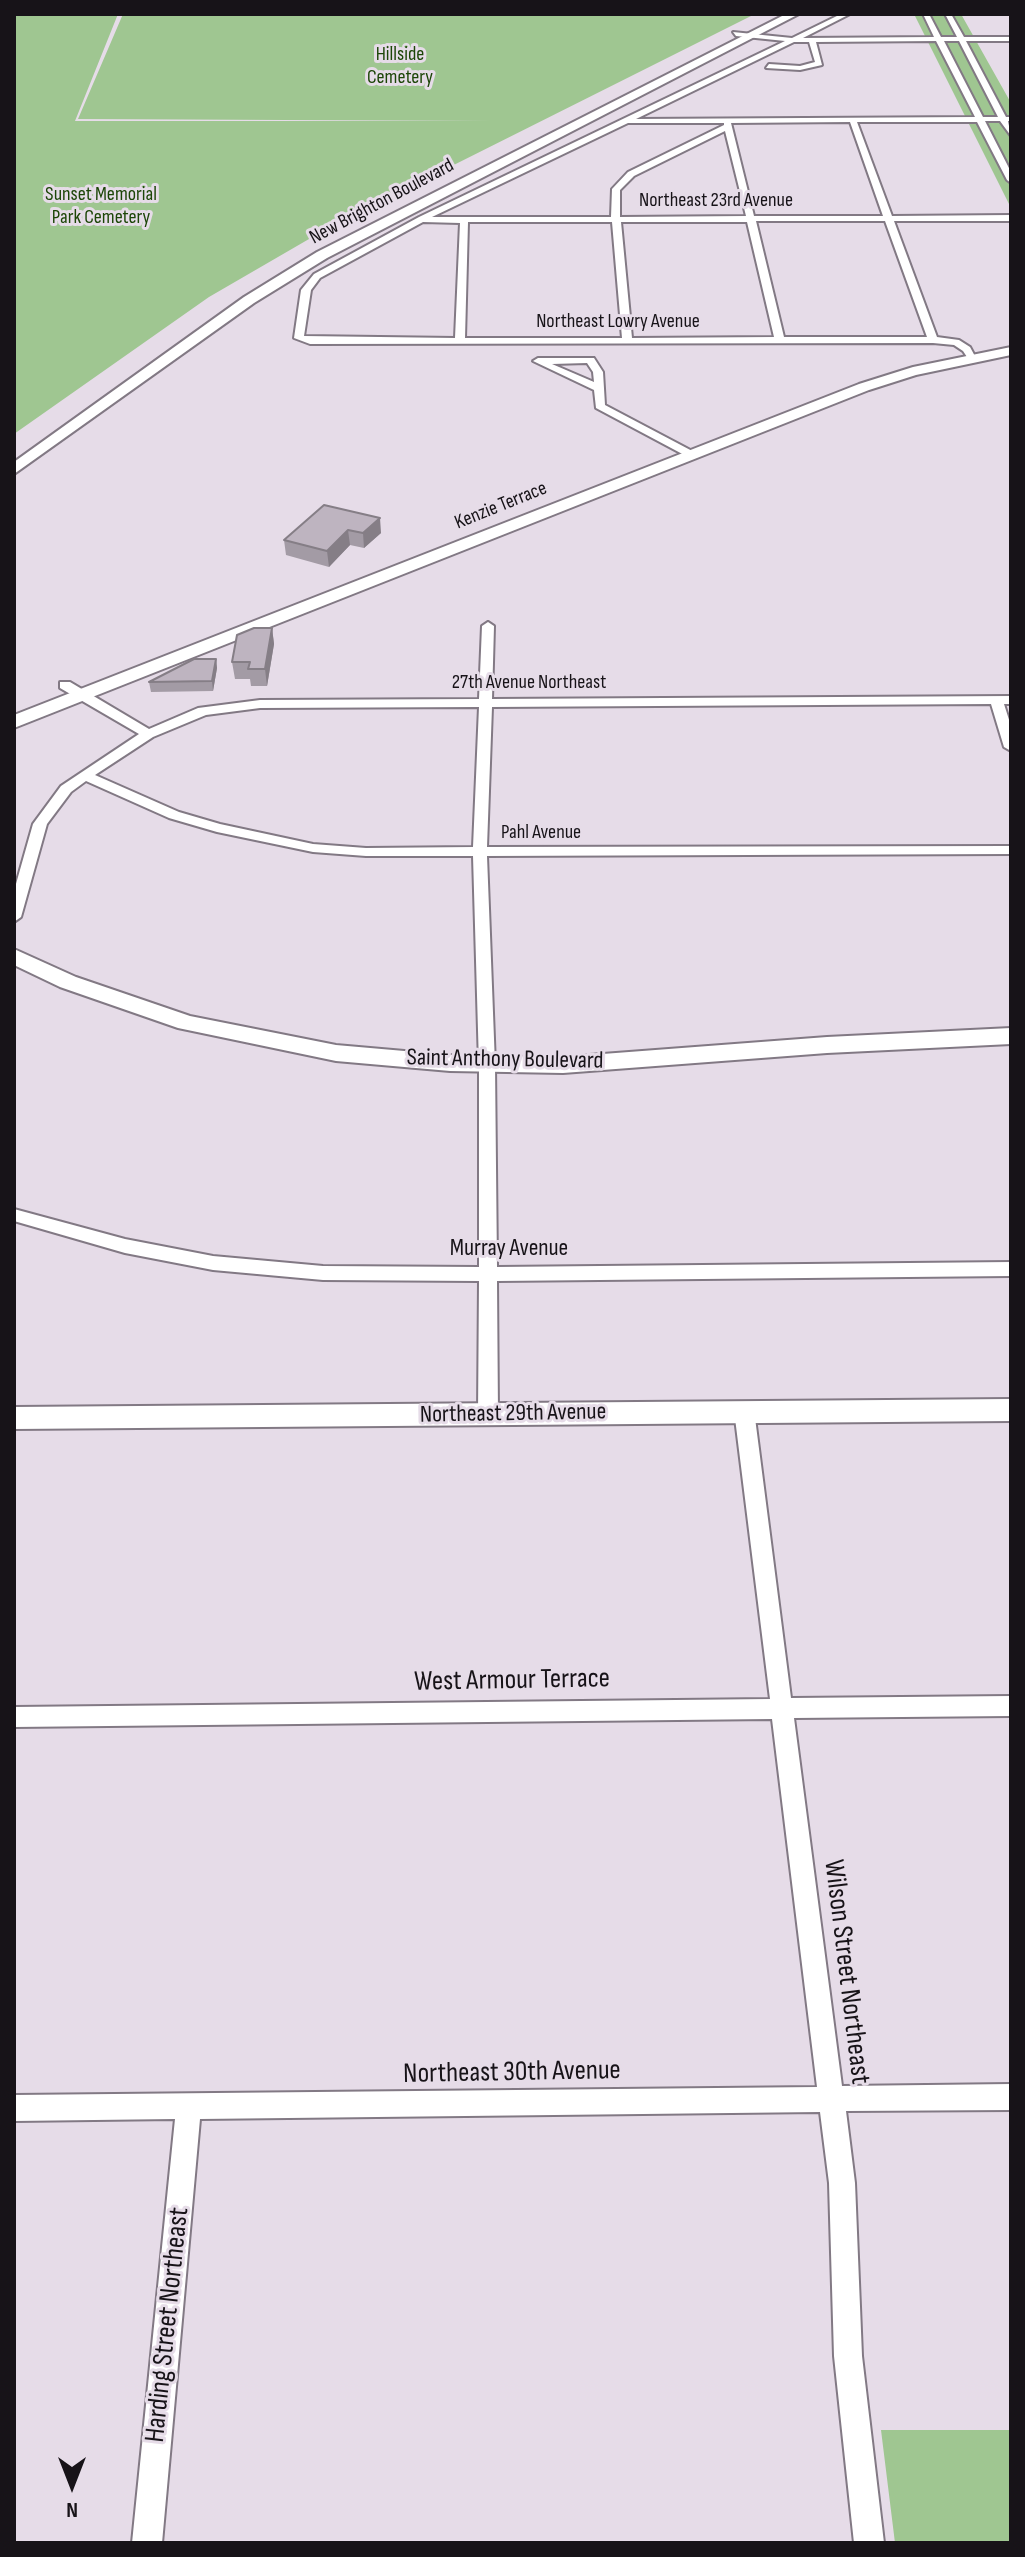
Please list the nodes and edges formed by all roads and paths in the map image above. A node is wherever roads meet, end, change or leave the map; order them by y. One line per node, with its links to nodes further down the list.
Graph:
1 (778, 14): 6 (main road, New Brighton Boulevard)
2 (794, 14): 6 (main road, New Brighton Boulevard)
3 (847, 14): 10 (street, New Brighton Boulevard)
4 (926, 14): 7 (street)
5 (948, 14): 8 (street)
6 (743, 35): 10 (street); 35 (main road, New Brighton Boulevard); 37 (main road, New Brighton Boulevard)
7 (939, 39): 8 (street); 11 (street); 13 (street)
8 (962, 39): 9 (street); 14 (street)
9 (1011, 39)
10 (792, 40): 11 (street); 15 (street, New Brighton Boulevard)
11 (812, 40): 12 (street)
12 (769, 66)
13 (980, 119): 14 (street); 16 (street); 19 (street)
14 (1007, 119): 18 (street)
15 (623, 121): 17 (street); 22 (street, New Brighton Boulevard)
16 (853, 121): 17 (street); 20 (street)
17 (728, 124): 23 (street); 24 (street)
18 (1011, 134)
19 (1011, 180)
20 (889, 218): 21 (street, Northeast 23rd Avenue); 24 (street, Northeast 23rd Avenue); 29 (street)
21 (1011, 218)
22 (422, 219): 25 (street, Northeast 23rd Avenue); 26 (street, New Brighton Boulevard)
23 (616, 219): 24 (street, Northeast 23rd Avenue); 25 (street, Northeast 23rd Avenue); 27 (street)
24 (752, 219): 28 (street)
25 (464, 220): 30 (street)
26 (302, 340): 30 (street, Northeast Lowry Avenue)
27 (627, 340): 28 (street, Northeast Lowry Avenue); 30 (street, Northeast Lowry Avenue)
28 (780, 340): 29 (street, Northeast Lowry Avenue)
29 (933, 340): 33 (street, Northeast Lowry Avenue)
30 (460, 341)
31 (1011, 343): 33 (main road, Kenzie Terrace)
32 (1011, 351): 33 (main road, Kenzie Terrace)
33 (970, 353): 36 (main road, Kenzie Terrace)
34 (598, 388): 34 (street); 36 (street)
35 (14, 450)
36 (684, 450): 39 (main road, Kenzie Terrace); 40 (main road, Kenzie Terrace)
37 (14, 469)
38 (488, 626): 43 (street)
39 (65, 685): 40 (street); 44 (main road, Kenzie Terrace)
40 (83, 695): 45 (main road, Kenzie Terrace); 46 (street)
41 (996, 700): 42 (street, 27th Avenue Northeast); 43 (street, 27th Avenue Northeast); 47 (street)
42 (1011, 700)
43 (487, 704): 46 (street, 27th Avenue Northeast); 50 (street)
44 (14, 705)
45 (14, 722)
46 (148, 734): 48 (street, 27th Avenue Northeast)
47 (1011, 747)
48 (83, 775): 50 (street, Pahl Avenue); 51 (street, 27th Avenue Northeast)
49 (1011, 850): 50 (street, Pahl Avenue)
50 (480, 853): 54 (street)
51 (14, 917)
52 (14, 956): 54 (main road, Saint Anthony Boulevard)
53 (1011, 1036): 54 (main road, Saint Anthony Boulevard)
54 (487, 1065): 57 (street)
55 (14, 1215): 57 (street, Murray Avenue)
56 (1011, 1269): 57 (street, Murray Avenue)
57 (487, 1274): 60 (street)
58 (744, 1410): 59 (main road, Northeast 29th Avenue); 60 (main road, Northeast 29th Avenue); 63 (street, Wilson Street Northeast)
59 (1011, 1410)
60 (488, 1415): 61 (main road, Northeast 29th Avenue)
61 (14, 1418)
62 (1011, 1706): 63 (street, West Armour Terrace)
63 (782, 1707): 64 (street, West Armour Terrace); 66 (street, Wilson Street Northeast)
64 (14, 1717)
65 (1011, 2097): 66 (street, Northeast 30th Avenue)
66 (832, 2099): 67 (street, Northeast 30th Avenue); 70 (street, Wilson Street Northeast)
67 (189, 2106): 68 (street, Northeast 30th Avenue); 69 (street, Harding Street Northeast)
68 (14, 2108)
69 (147, 2543)
70 (869, 2543)

